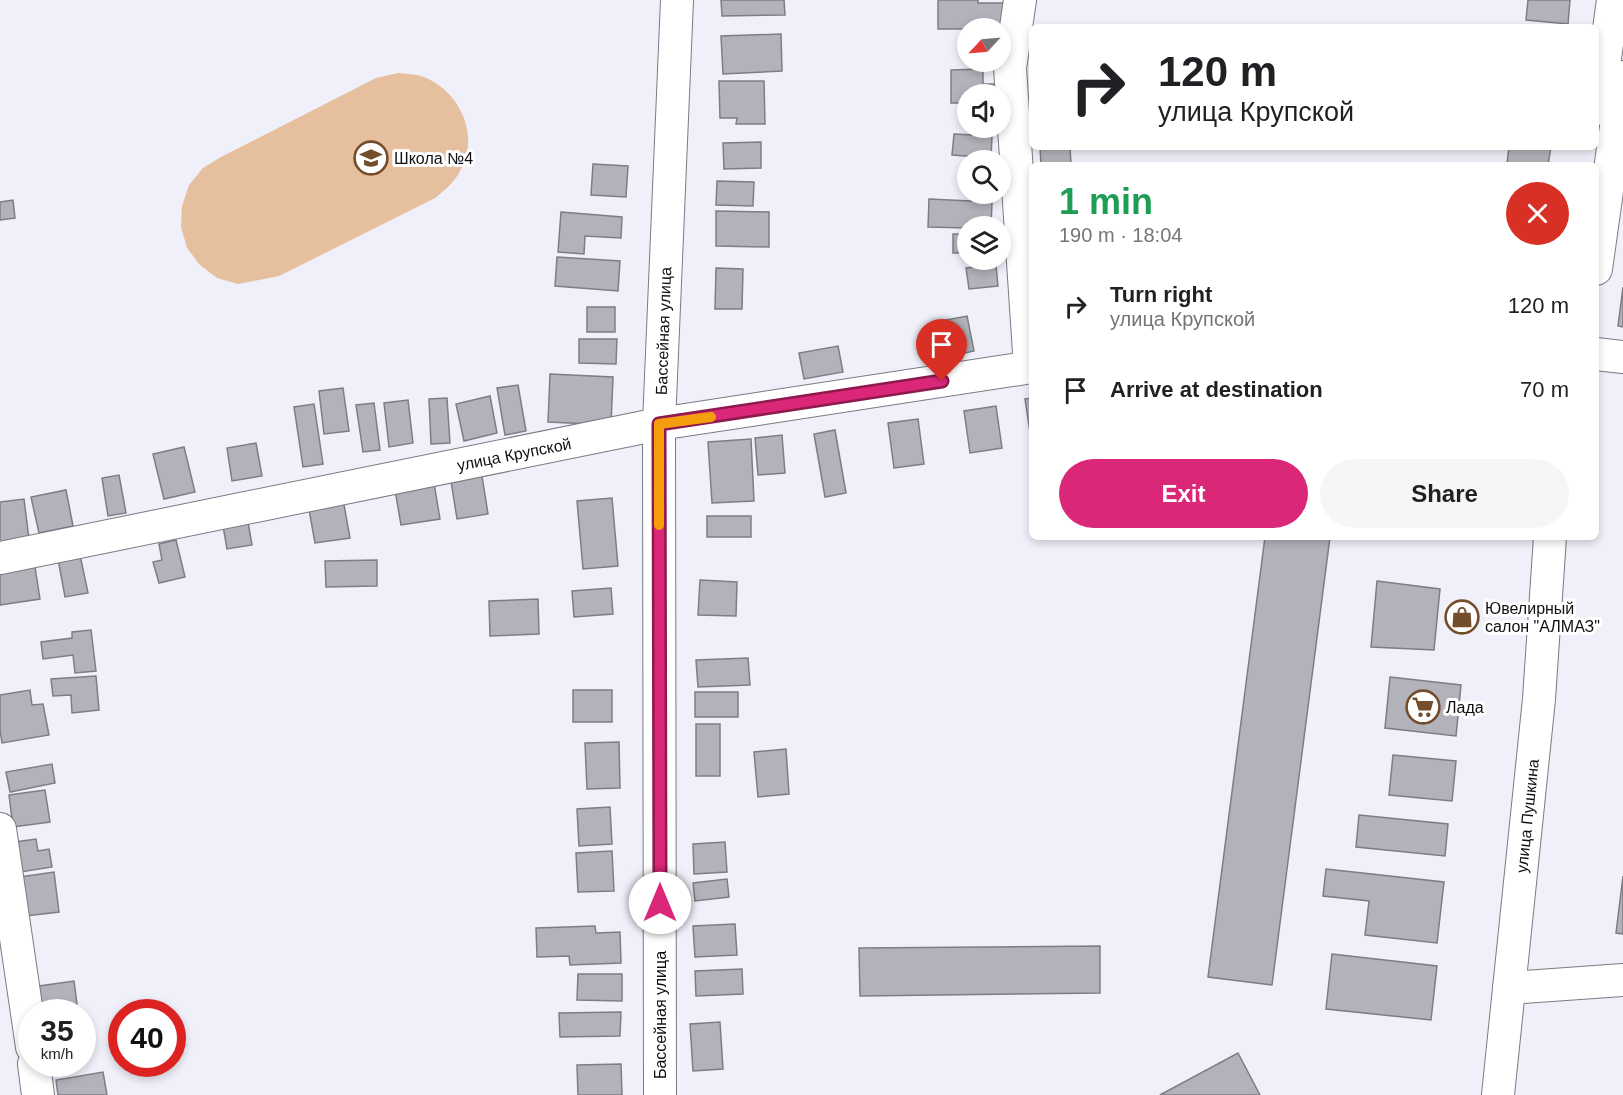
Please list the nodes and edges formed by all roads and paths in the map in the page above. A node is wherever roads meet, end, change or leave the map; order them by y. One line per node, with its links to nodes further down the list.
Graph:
1 (677, 0): 11 (street, Бассейная улица)
2 (1020, 0): 7 (street)
3 (1613, 0): 5 (street)
4 (1623, 77): 6 (street)
5 (1599, 100)
6 (1599, 248)
7 (1029, 339)
8 (1599, 354): 9 (street)
9 (1623, 357)
10 (1029, 367): 11 (street, улица Крупской)
11 (659, 424): 13 (street, улица Крупской); 20 (street, Бассейная улица)
12 (1550, 540): 16 (street, улица Пушкина)
13 (0, 558)
14 (0, 829): 17 (street)
15 (1623, 980): 16 (street)
16 (1509, 988): 21 (street, улица Пушкина)
17 (25, 999)
18 (36, 1077): 19 (street)
19 (38, 1095)
20 (660, 1095)
21 (1498, 1095)

